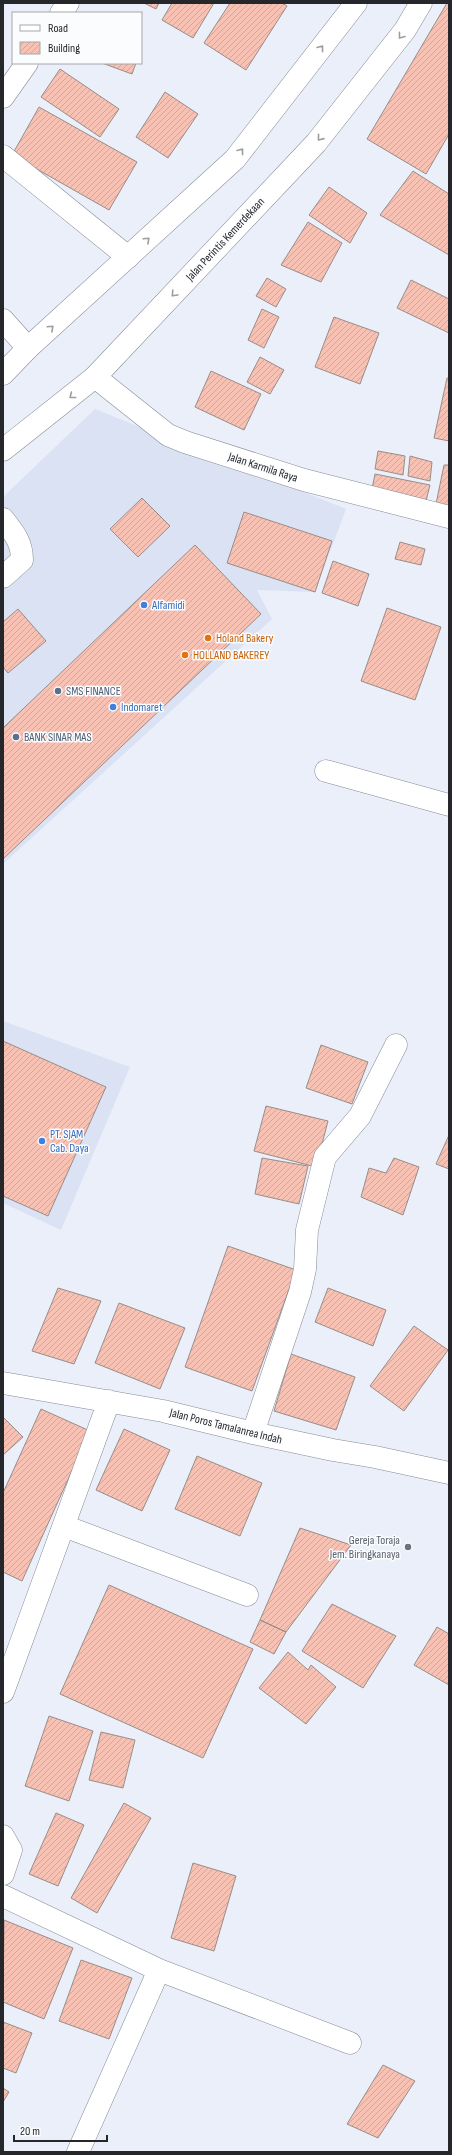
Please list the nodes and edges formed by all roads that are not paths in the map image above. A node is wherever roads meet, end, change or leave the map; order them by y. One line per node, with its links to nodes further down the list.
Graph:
1 (68, 3): 4 (main road)
2 (356, 3): 8 (main road, one-way to 2)
3 (421, 3): 12 (main road, Jalan Perintis Kemerdekaan, one-way to 12)
4 (62, 12)
5 (26, 64): 6 (main road)
6 (3, 97)
7 (3, 156): 8 (main road)
8 (128, 257): 10 (main road, one-way to 8)
9 (3, 320): 10 (main road)
10 (28, 348): 11 (main road)
11 (3, 374)
12 (96, 377): 13 (main road, Jalan Perintis Kemerdekaan, one-way to 13); 14 (main road, Jalan Karmila Raya)
13 (3, 450)
14 (449, 517)
15 (3, 519): 16 (main road)
16 (3, 577)
17 (326, 771): 18 (main road)
18 (449, 805)
19 (396, 1045): 22 (main road)
20 (3, 1383): 21 (main road, Jalan Poros Tamalanrea Indah)
21 (108, 1401): 22 (main road, Jalan Poros Tamalanrea Indah); 24 (main road)
22 (253, 1433): 23 (main road, Jalan Poros Tamalanrea Indah)
23 (449, 1474)
24 (64, 1526): 25 (main road); 26 (main road)
25 (247, 1595)
26 (3, 1692)
27 (3, 1836): 28 (main road)
28 (3, 1874)
29 (3, 1896): 30 (main road)
30 (159, 1970): 31 (main road); 32 (main road)
31 (350, 2044)
32 (78, 2152)

